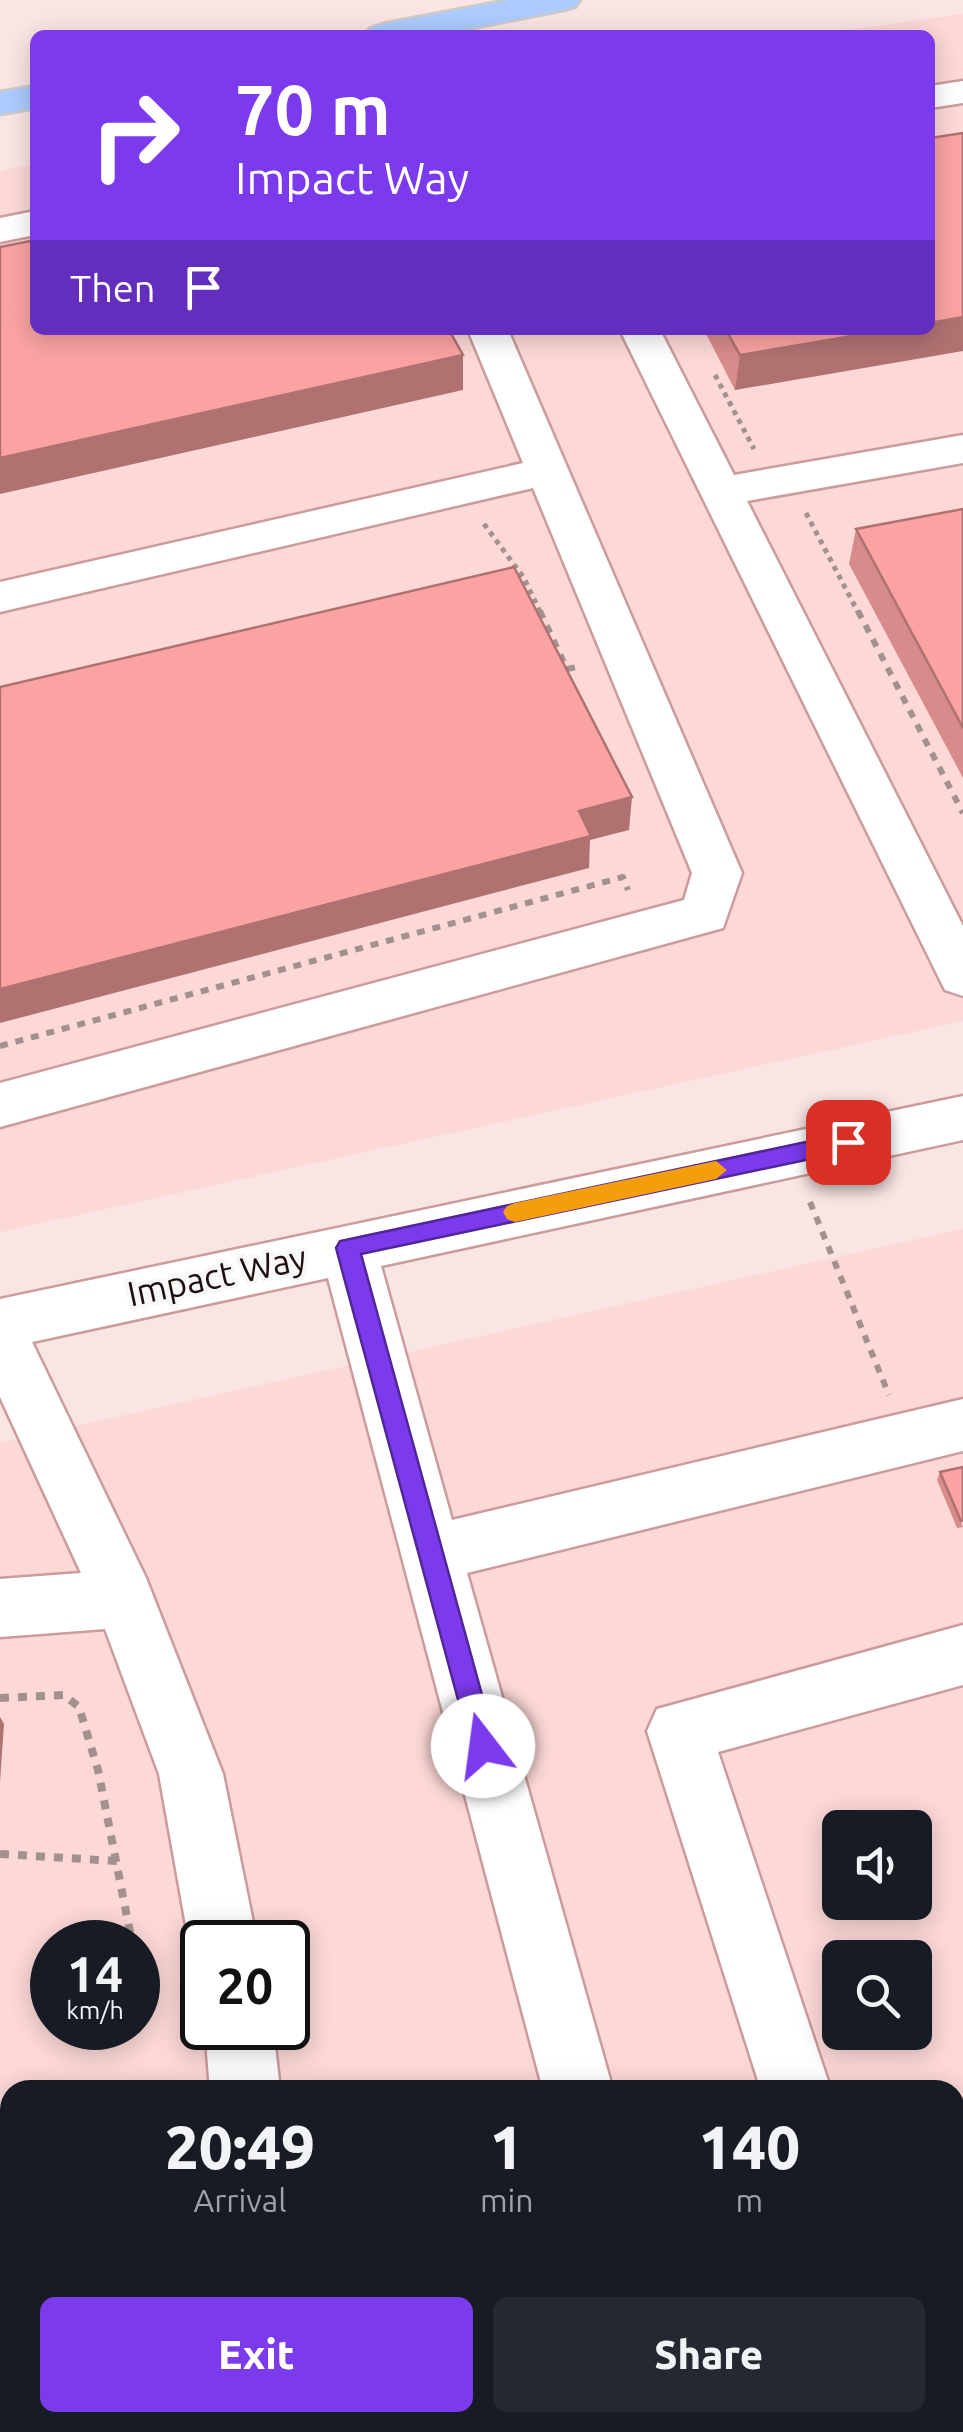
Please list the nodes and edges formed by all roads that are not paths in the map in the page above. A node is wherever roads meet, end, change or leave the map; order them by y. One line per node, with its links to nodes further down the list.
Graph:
1 (563, 0): 2 (highway)
2 (408, 30)
3 (963, 92): 4 (street)
4 (935, 97)
5 (30, 98): 6 (highway)
6 (0, 103)
7 (30, 225): 8 (street)
8 (0, 230)
9 (490, 335): 12 (street)
10 (642, 335): 13 (street)
11 (963, 449): 13 (street)
12 (548, 472): 14 (street); 16 (street)
13 (721, 492): 15 (street)
14 (0, 597)
15 (957, 951)
16 (0, 1105)
17 (963, 1118): 18 (street, Impact Way)
18 (348, 1248): 19 (street, Impact Way); 22 (street)
19 (0, 1324)
20 (0, 1336): 23 (street)
21 (963, 1426): 22 (street)
22 (430, 1554): 29 (street)
23 (124, 1599): 24 (street); 26 (street)
24 (0, 1608)
25 (963, 1655): 30 (street)
26 (219, 1920)
27 (241, 2050): 28 (street)
28 (244, 2080)
29 (575, 2080)
30 (793, 2080)

